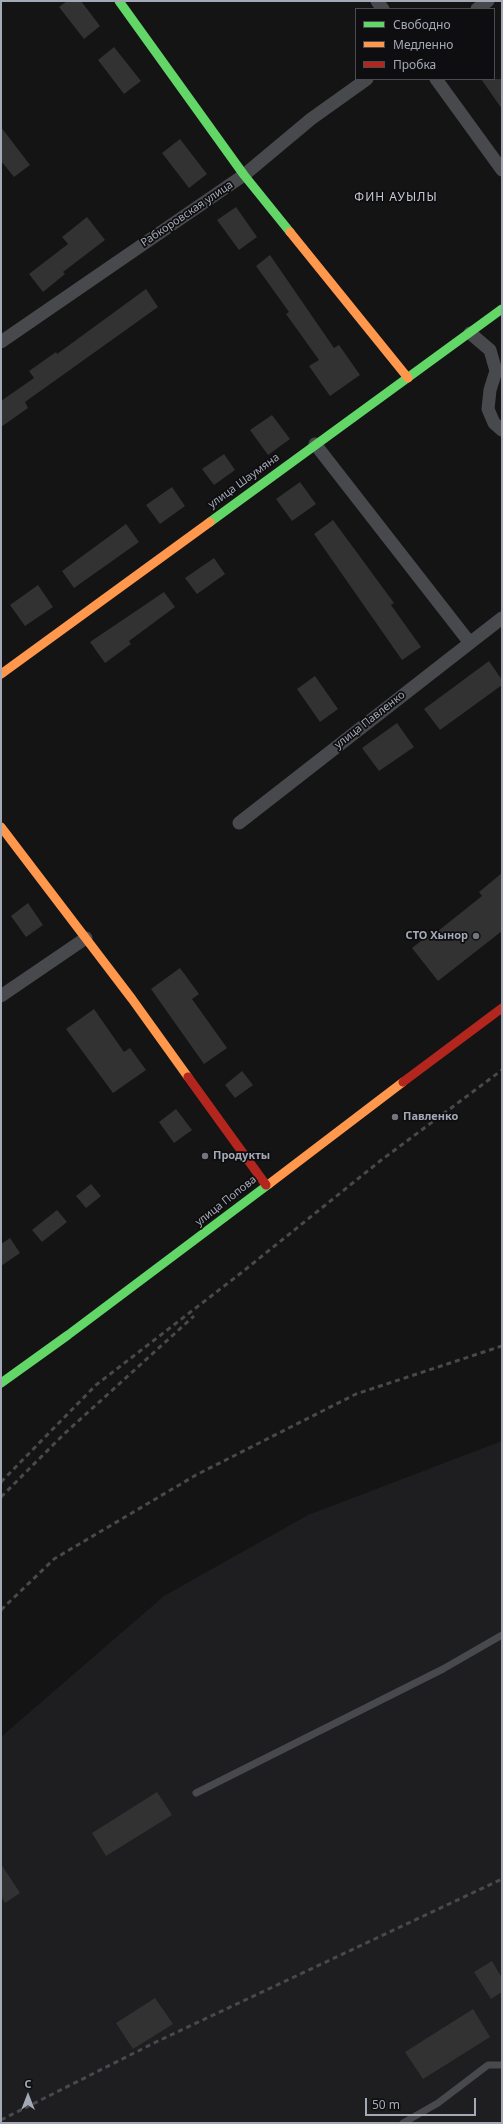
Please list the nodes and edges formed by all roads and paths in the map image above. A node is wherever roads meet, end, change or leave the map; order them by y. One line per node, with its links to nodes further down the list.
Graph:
1 (119, 1): 7 (street)
2 (488, 1): 3 (street)
3 (478, 8)
4 (366, 80): 7 (street, Рабкоровская улица)
5 (437, 80): 6 (street)
6 (502, 170)
7 (244, 175): 10 (street, Рабкоровская улица); 11 (street)
8 (502, 308): 9 (street, улица Шаумяна)
9 (470, 333): 11 (street, улица Шаумяна); 12 (street)
10 (1, 342)
11 (408, 378): 13 (street, улица Шаумяна)
12 (502, 430)
13 (315, 444): 15 (street); 16 (street, улица Шаумяна)
14 (502, 618): 15 (street, улица Павленко)
15 (470, 643): 17 (street, улица Павленко)
16 (1, 674)
17 (239, 823)
18 (1, 827): 19 (street)
19 (86, 938): 20 (street); 22 (street)
20 (1, 996)
21 (502, 1008): 22 (street, улица Попова)
22 (266, 1185): 23 (street, улица Попова)
23 (1, 1383)
24 (502, 1635): 25 (lane)
25 (196, 1793)
26 (502, 2065): 27 (lane)
27 (403, 2123)

